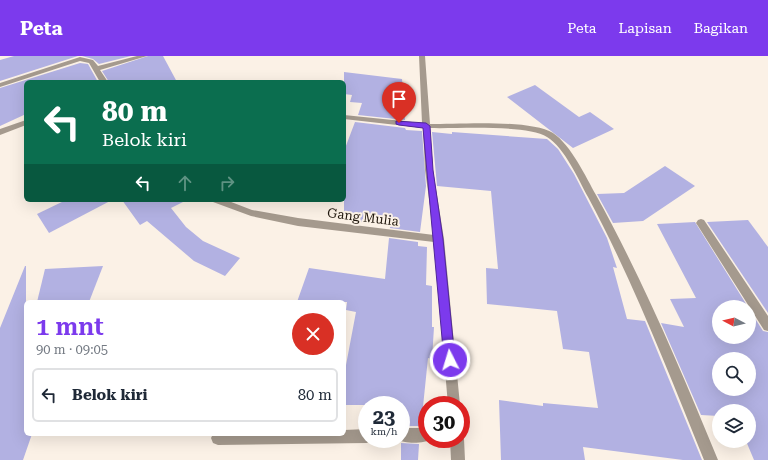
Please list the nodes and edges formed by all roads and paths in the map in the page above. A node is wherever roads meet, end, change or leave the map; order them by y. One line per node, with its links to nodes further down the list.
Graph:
1 (144, 56): 3 (street)
2 (422, 56): 8 (street)
3 (96, 68): 4 (street); 5 (street)
4 (103, 80)
5 (0, 85)
6 (346, 117): 8 (street)
7 (24, 123): 9 (street)
8 (426, 126): 12 (street); 19 (street)
9 (0, 132)
10 (221, 202): 12 (street, Gang Mulia)
11 (701, 223): 13 (street)
12 (439, 239): 14 (street)
13 (768, 326)
14 (453, 396)
15 (358, 436): 16 (street)
16 (218, 438)
17 (457, 448): 18 (street)
18 (458, 460)
19 (711, 460)

